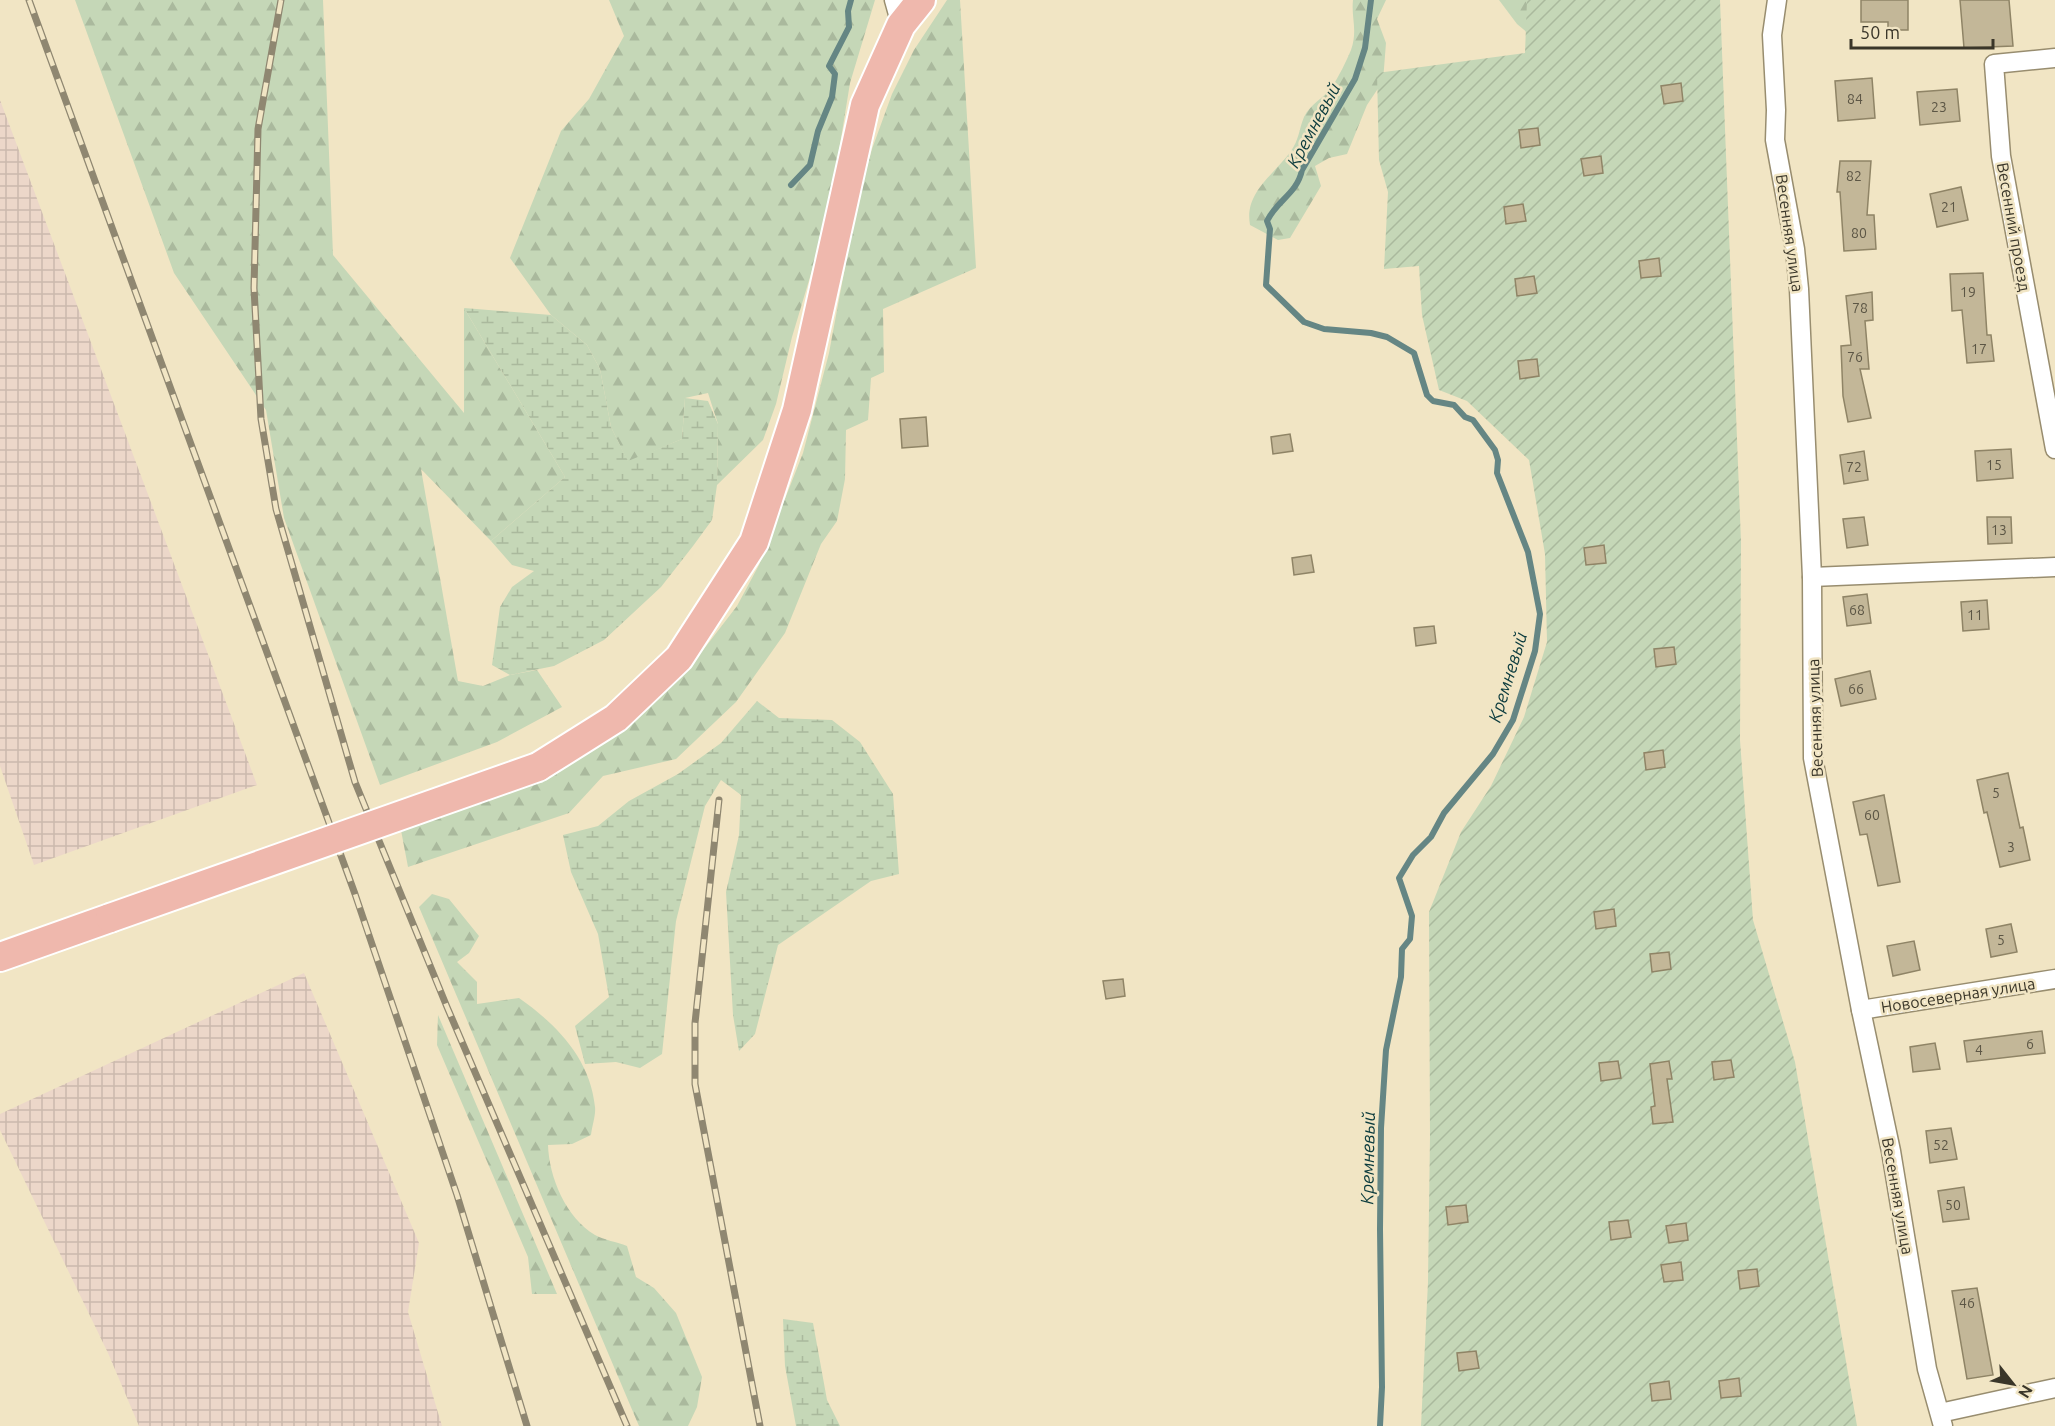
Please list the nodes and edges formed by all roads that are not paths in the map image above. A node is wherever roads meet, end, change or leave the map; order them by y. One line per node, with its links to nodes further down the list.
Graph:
1 (921, 0): 3 (main road)
2 (1777, 0): 7 (street, Весенняя улица)
3 (897, 12): 8 (main road, bridge)
4 (2055, 58): 5 (street, Весенний проезд)
5 (2055, 448)
6 (2055, 567): 7 (street)
7 (1812, 577): 10 (street, Весенняя улица)
8 (0, 957)
9 (2055, 979): 10 (street, Новосеверная улица)
10 (1861, 1010): 12 (street, Весенняя улица)
11 (2055, 1388): 12 (street)
12 (1942, 1419)

